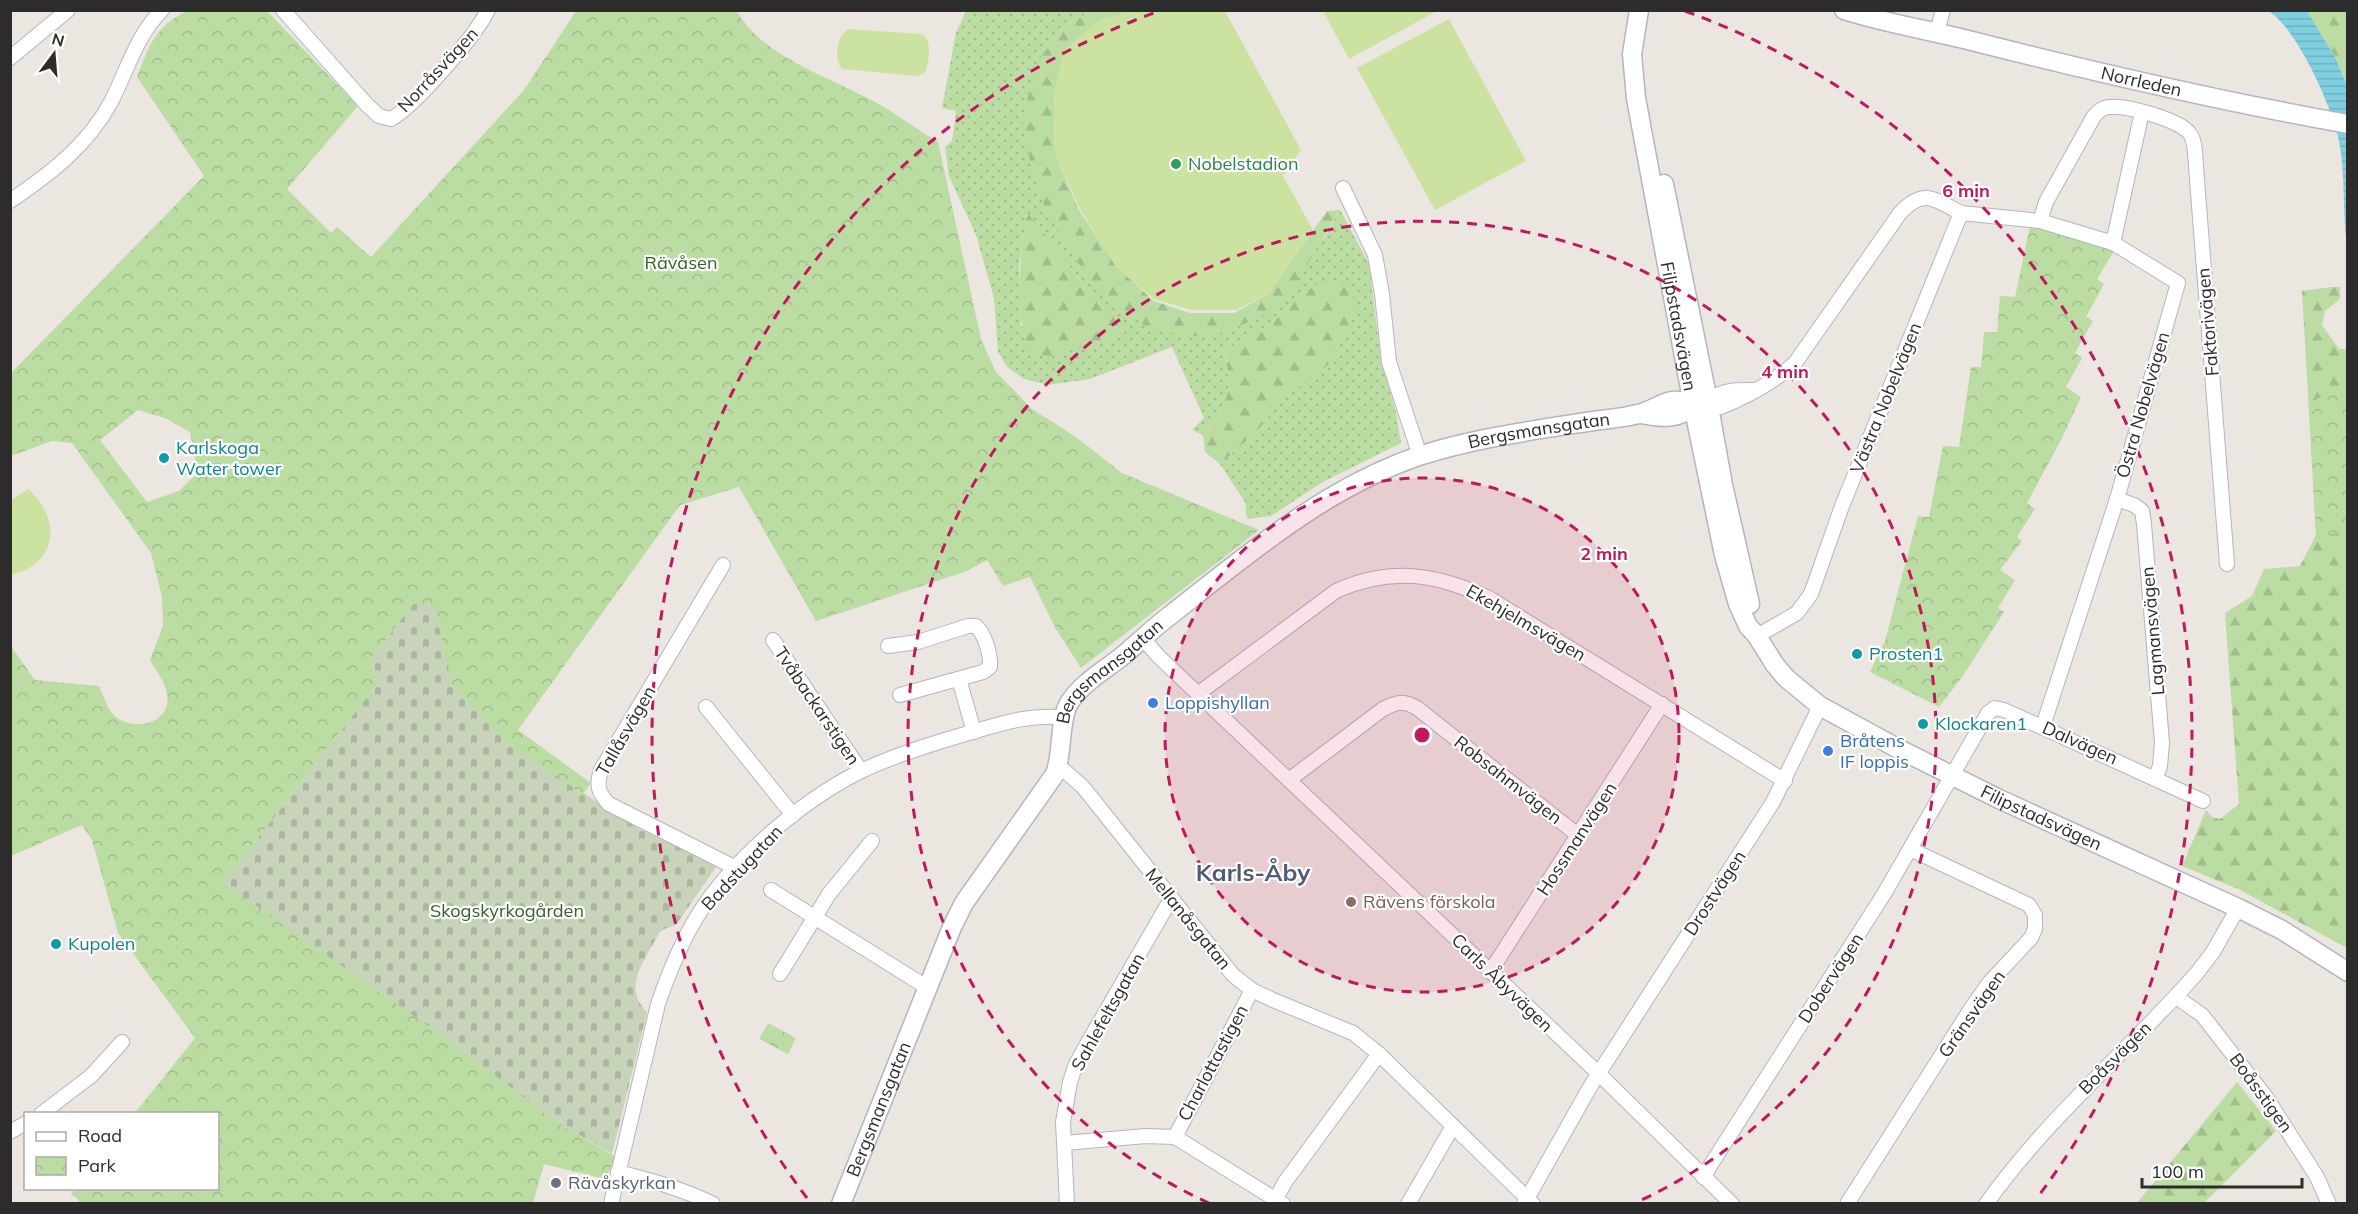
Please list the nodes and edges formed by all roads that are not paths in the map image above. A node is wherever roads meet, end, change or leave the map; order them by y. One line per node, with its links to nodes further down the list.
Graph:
1 (68, 10): 11 (street)
2 (162, 10): 15 (street)
3 (284, 10): 4 (street, Norråsvägen)
4 (488, 10)
5 (1639, 10): 21 (street, Filipstadsvägen)
6 (1650, 10): 21 (street, Filipstadsvägen)
7 (1844, 10): 10 (street, Norrleden)
8 (1877, 10): 10 (street, Norrleden)
9 (1943, 10): 10 (street)
10 (1937, 32): 13 (street, Norrleden)
11 (10, 58)
12 (2142, 112): 17 (street); 18 (street); 20 (street, Faktorivägen)
13 (2348, 124)
14 (1343, 188): 22 (street)
15 (10, 201)
16 (1961, 213): 17 (street); 21 (street, Bergsmansgatan); 26 (street, Västra Nobelvägen)
17 (2040, 221): 18 (street)
18 (2113, 243): 19 (street)
19 (2178, 283): 20 (street); 23 (street, Östra Nobelvägen)
20 (2204, 283): 24 (street, Faktorivägen)
21 (1700, 403): 22 (street, Bergsmansgatan); 26 (street, Filipstadsvägen)
22 (1420, 456): 27 (street, Bergsmansgatan)
23 (2117, 500): 37 (street, Östra Nobelvägen); 42 (street, Lagmansvägen)
24 (2227, 564)
25 (723, 565): 50 (street, Tallåsvägen)
26 (1757, 636): 34 (street, Filipstadsvägen)
27 (1142, 637): 31 (street, Carls Åbyvägen); 36 (street, Bergsmansgatan)
28 (773, 640): 40 (street, Tvåbackarstigen)
29 (888, 646): 30 (street)
30 (959, 679): 32 (street); 38 (street)
31 (1199, 693): 33 (street, Ekehjelmsvägen); 43 (street, Carls Åbyvägen)
32 (900, 695)
33 (1662, 704): 44 (street, Ekehjelmsvägen); 47 (street, Hossmanvägen)
34 (1820, 706): 41 (street, Filipstadsvägen); 44 (street, Drostvägen)
35 (706, 707): 46 (street)
36 (1065, 718): 38 (street, Badstugatan); 39 (street, Bergsmansgatan)
37 (2043, 726): 41 (street, Dalvägen); 42 (street, Dalvägen)
38 (974, 732): 40 (street, Badstugatan)
39 (1058, 765): 52 (street, Mellanåsgatan); 58 (street, Bergsmansgatan)
40 (861, 771): 46 (street, Badstugatan)
41 (1953, 776): 49 (street, Dobervägen); 53 (street, Filipstadsvägen)
42 (2156, 777): 45 (street, Dalvägen)
43 (1289, 780): 47 (street, Robsahmvägen); 55 (street, Carls Åbyvägen)
44 (1785, 781): 63 (street, Drostvägen)
45 (2203, 801)
46 (793, 815): 50 (street, Badstugatan)
47 (1579, 836): 55 (street, Hossmanvägen)
48 (872, 841): 54 (street)
49 (1910, 849): 71 (street, Dobervägen); 80 (street, Gränsvägen)
50 (736, 868): 70 (street, Badstugatan)
51 (771, 890): 54 (street)
52 (1172, 899): 59 (street, Mellanåsgatan); 69 (street, Sahlefeltsgatan)
53 (2238, 908): 56 (street, Filipstadsvägen); 60 (street, Boåsvägen)
54 (814, 919): 57 (street); 58 (street)
55 (1490, 972): 63 (street, Carls Åbyvägen)
56 (2348, 972)
57 (780, 975)
58 (928, 988): 76 (street, Bergsmansgatan)
59 (1252, 990): 62 (street, Mellanåsgatan); 68 (street, Charlottastigen)
60 (2176, 997): 81 (street, Boåsvägen); 82 (street, Boåsstigen)
61 (122, 1042): 64 (street)
62 (1379, 1054): 66 (street, Mellanåsgatan); 72 (street)
63 (1599, 1074): 71 (street, Carls Åbyvägen); 73 (street, Drostvägen)
64 (42, 1112)
65 (24, 1124): 67 (street)
66 (1453, 1126): 73 (street, Mellanåsgatan); 78 (street)
67 (10, 1132)
68 (1175, 1137): 69 (street); 72 (street)
69 (1064, 1143): 77 (street, Sahlefeltsgatan)
70 (618, 1172): 74 (street, Badstugatan); 75 (street)
71 (1703, 1177): 79 (street, Carls Åbyvägen)
72 (1277, 1202)
73 (1528, 1202)
74 (611, 1203)
75 (713, 1203)
76 (841, 1203)
77 (1067, 1203)
78 (1408, 1203)
79 (1732, 1203)
80 (1847, 1203)
81 (1986, 1203)
82 (2329, 1203)

